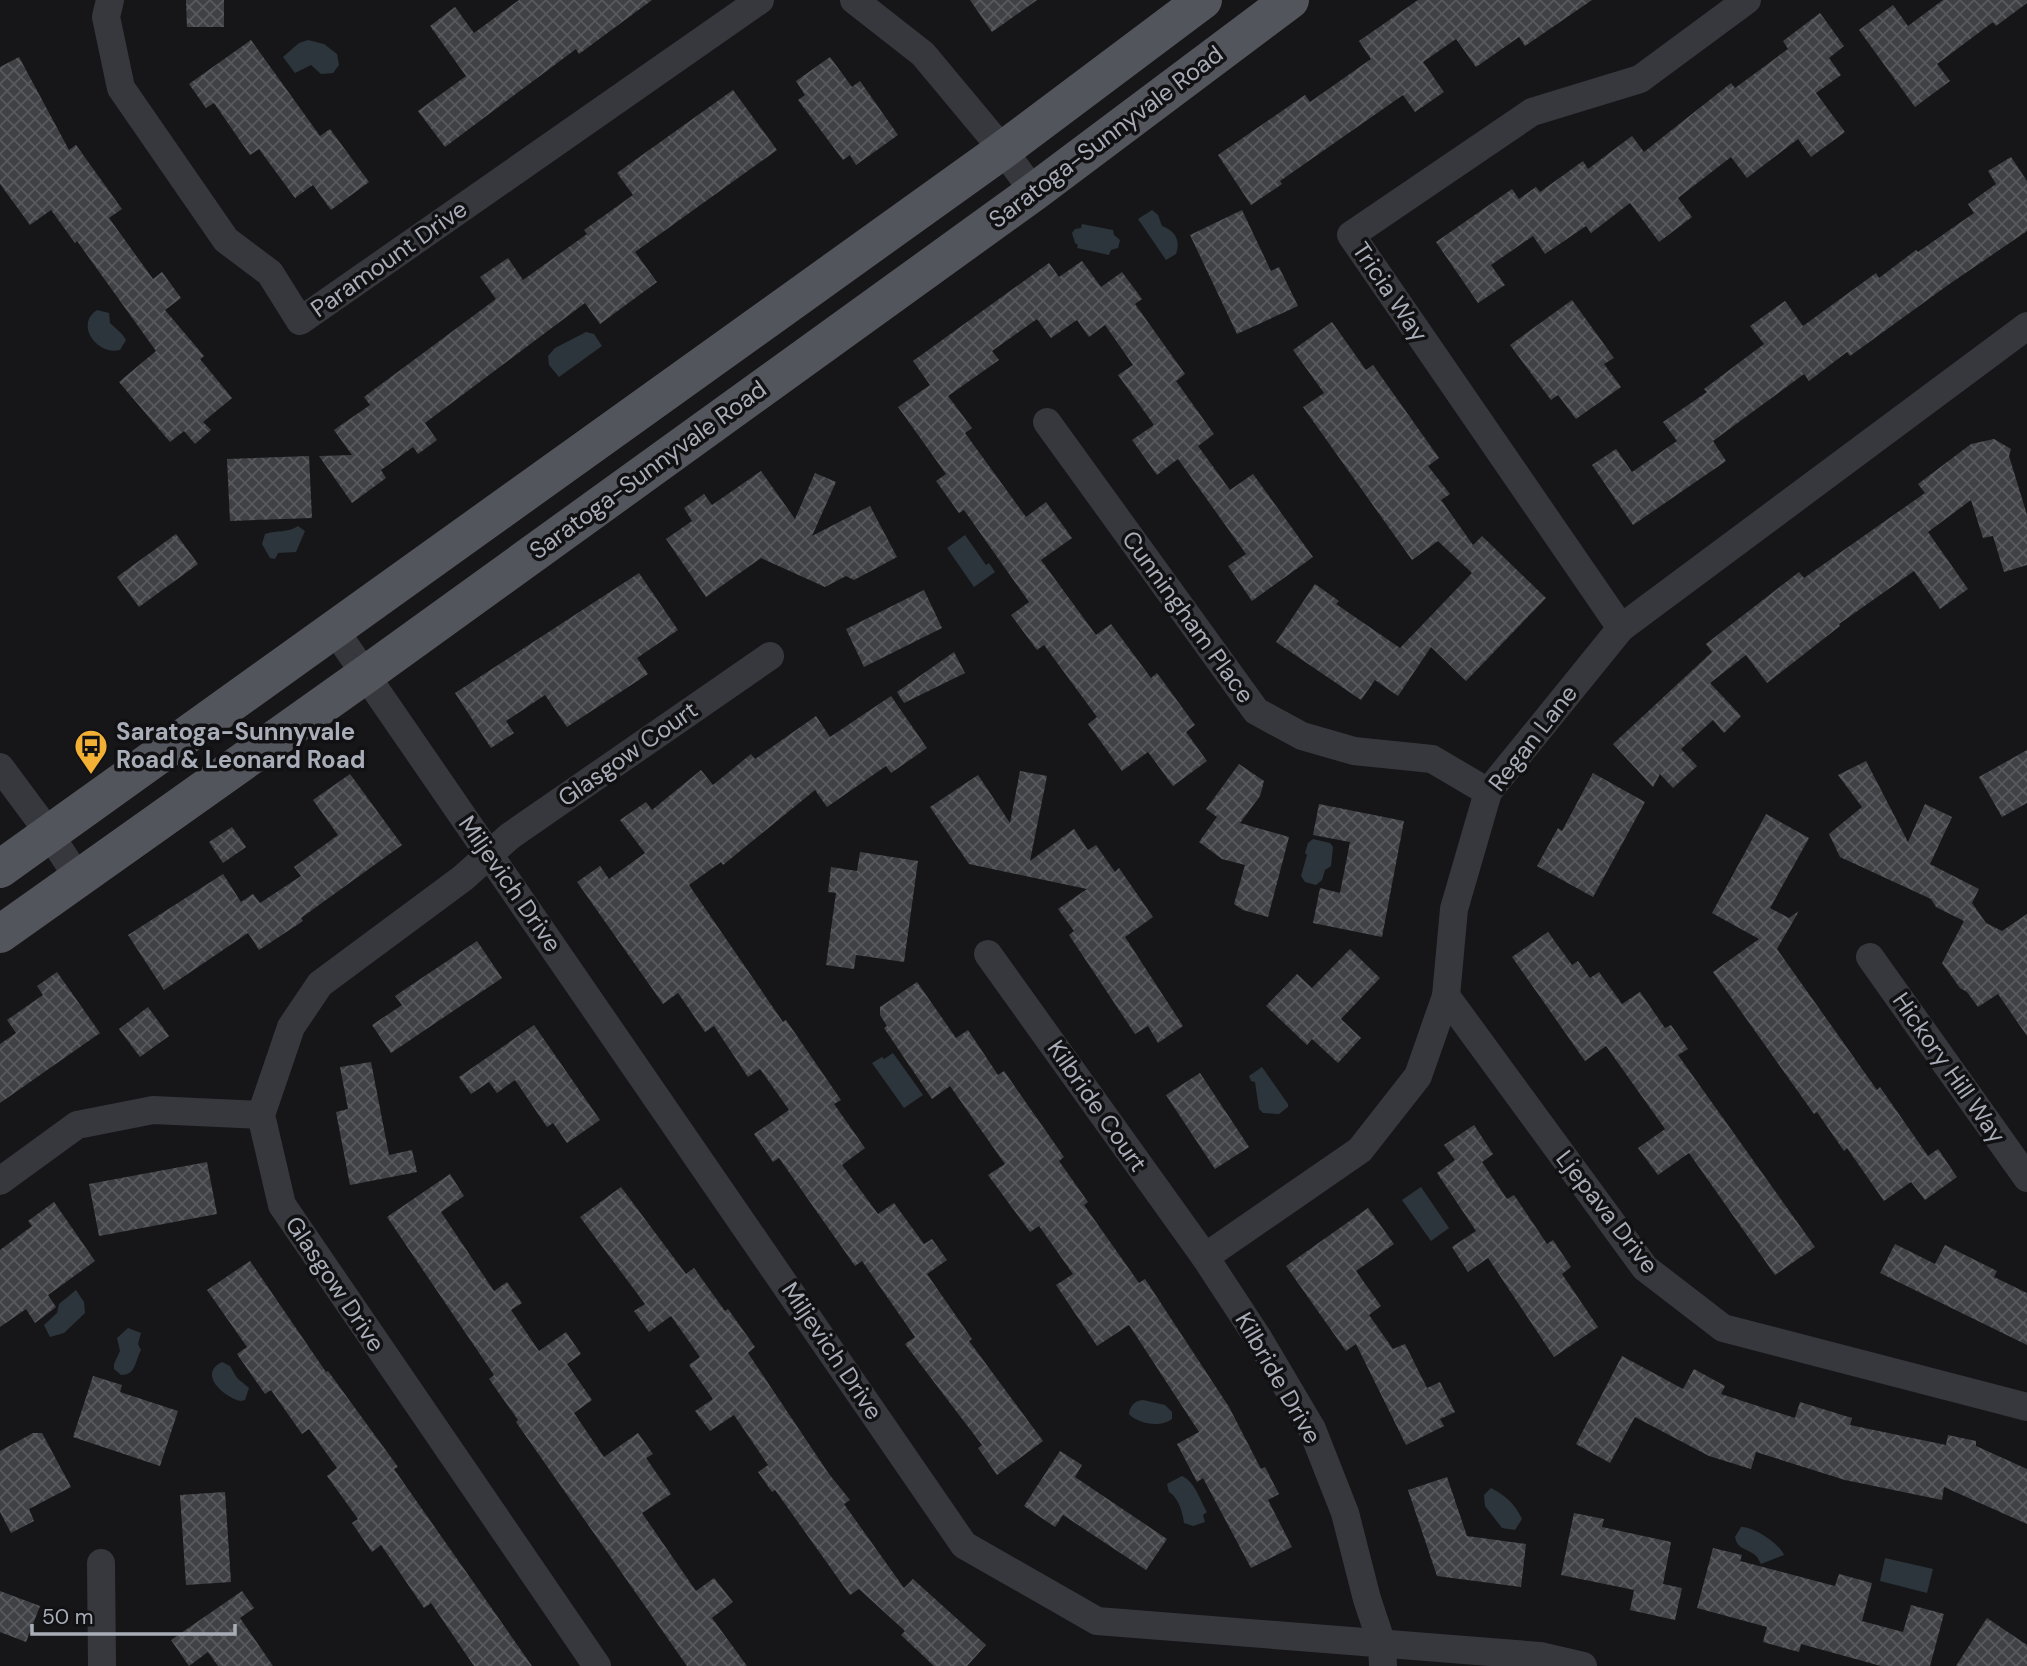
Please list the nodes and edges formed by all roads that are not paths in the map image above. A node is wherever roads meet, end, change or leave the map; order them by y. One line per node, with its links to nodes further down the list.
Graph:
1 (110, 0): 2 (street, Paramount Drive)
2 (760, 0)
3 (854, 0): 7 (street)
4 (1203, 0): 7 (main road)
5 (1290, 0): 8 (main road, Saratoga-Sunnyvale Road)
6 (1747, 0): 11 (street, Tricia Way)
7 (1003, 150): 8 (street); 12 (main road)
8 (1034, 192): 14 (main road, Saratoga-Sunnyvale Road)
9 (2027, 326): 11 (street, Regan Lane)
10 (1047, 422): 16 (street, Cunningham Place)
11 (1621, 628): 16 (street, Regan Lane)
12 (334, 629): 14 (street, Miljevich Drive); 17 (main road)
13 (769, 656): 18 (street, Glasgow Court)
14 (365, 675): 18 (street, Miljevich Drive); 20 (main road, Saratoga-Sunnyvale Road)
15 (0, 767): 17 (street)
16 (1488, 792): 24 (street, Regan Lane)
17 (49, 834): 19 (main road); 20 (street)
18 (489, 853): 25 (street); 31 (street, Miljevich Drive)
19 (0, 869)
20 (78, 878): 21 (main road, Saratoga-Sunnyvale Road)
21 (0, 934)
22 (988, 954): 28 (street, Kilbride Court)
23 (1870, 957): 26 (street, Hickory Hill Way)
24 (1446, 996): 28 (street, Regan Lane); 29 (street, Ljepava Drive)
25 (261, 1115): 27 (street); 33 (street, Glasgow Drive)
26 (2027, 1178)
27 (0, 1181)
28 (1205, 1257): 31 (street, Kilbride Drive)
29 (2027, 1407)
30 (101, 1563): 32 (street)
31 (1382, 1655): 34 (street, Miljevich Drive)
32 (102, 1666)
33 (597, 1666)
34 (1583, 1666)

